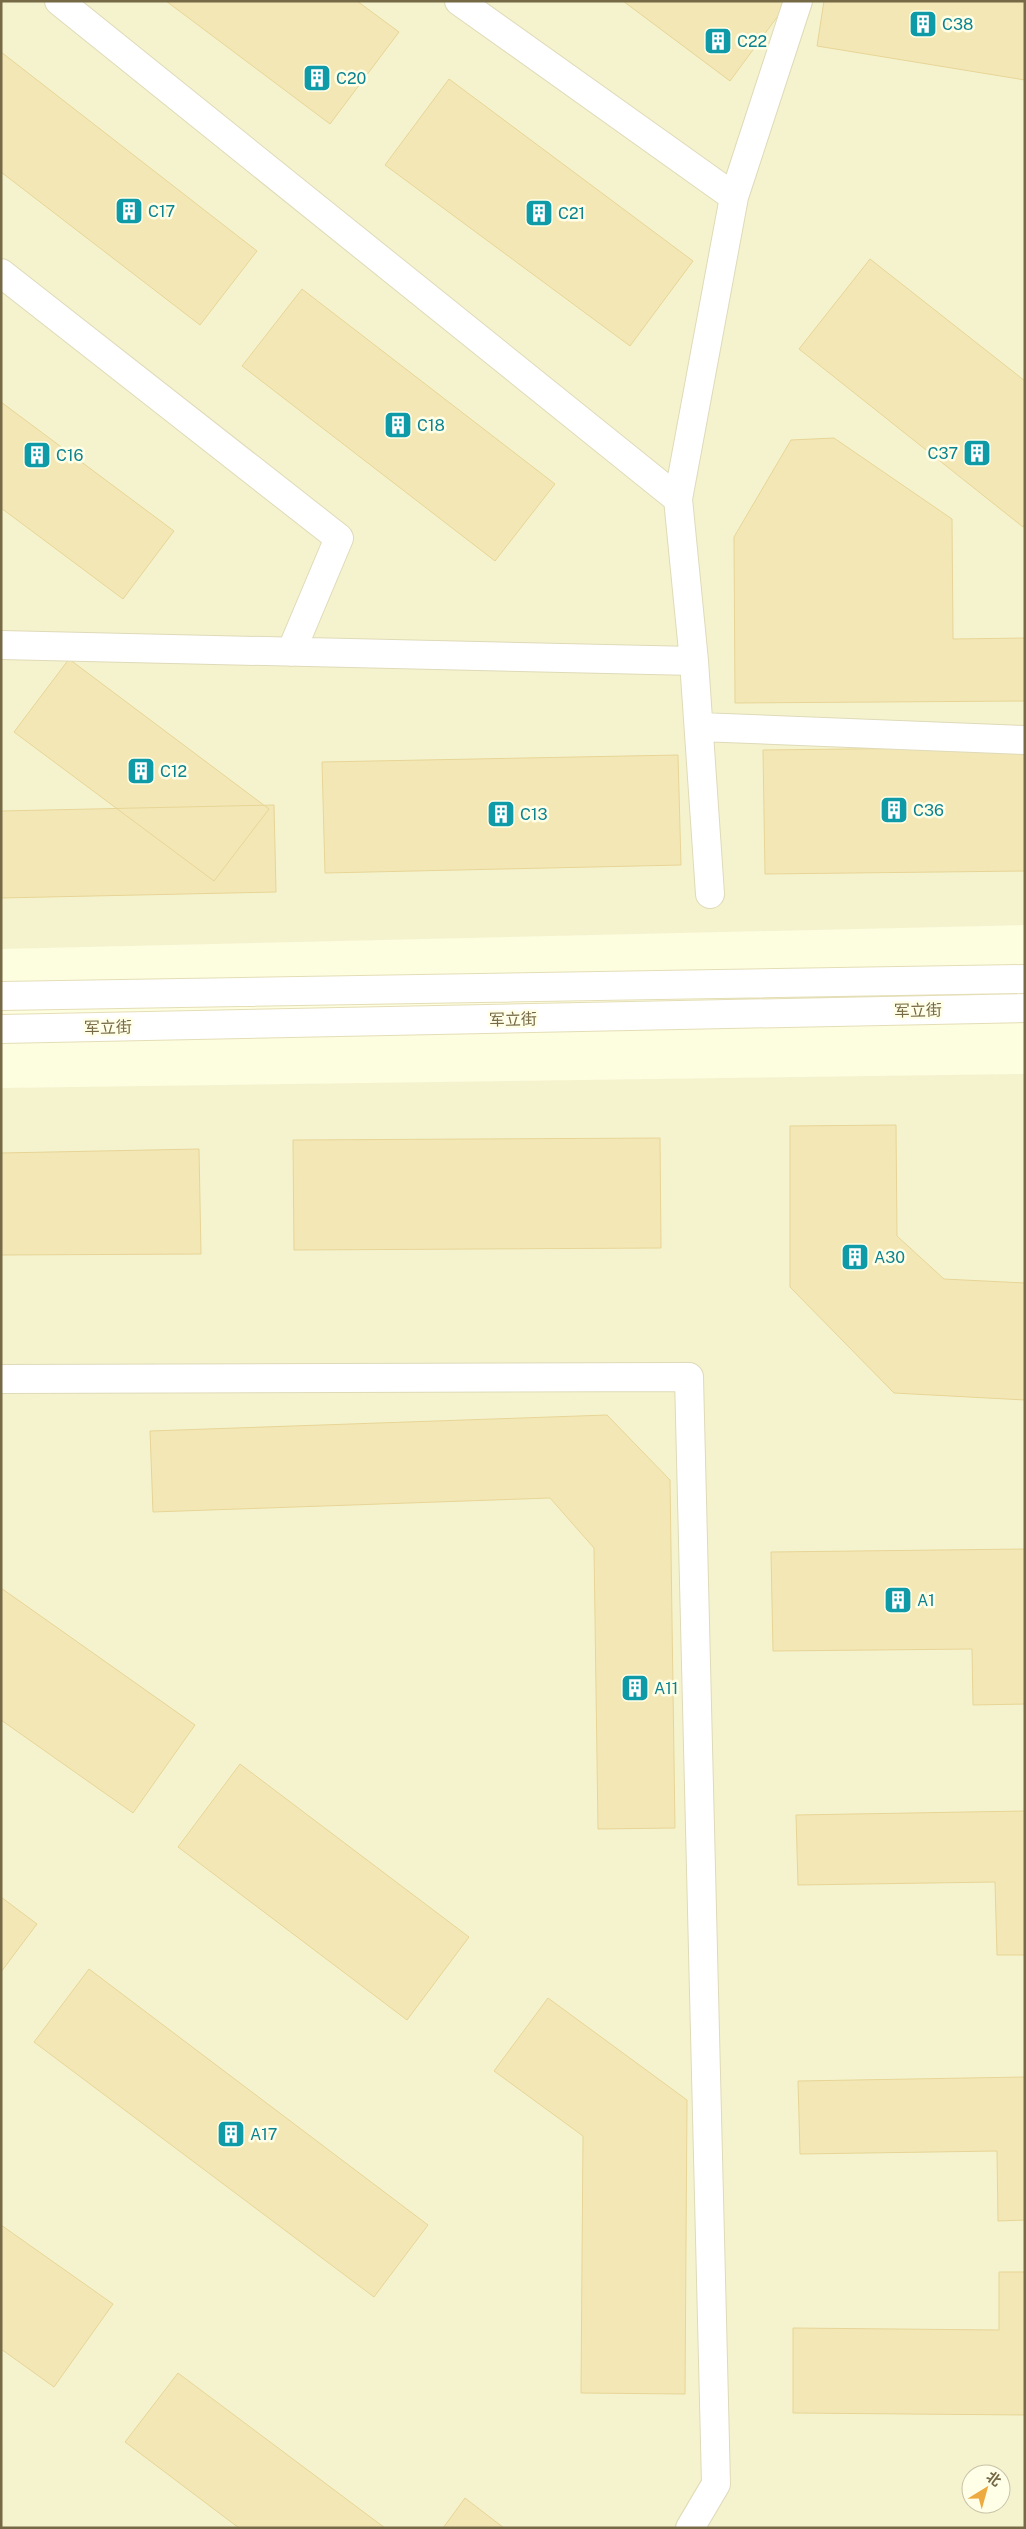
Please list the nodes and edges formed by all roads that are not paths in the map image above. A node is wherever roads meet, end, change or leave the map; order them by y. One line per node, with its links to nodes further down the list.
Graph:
1 (59, 1): 6 (street)
2 (459, 1): 4 (street)
3 (798, 1): 4 (street)
4 (734, 197): 6 (street)
5 (1, 273): 8 (street)
6 (678, 499): 9 (street)
7 (1, 645): 8 (street)
8 (291, 652): 9 (street)
9 (694, 661): 10 (street)
10 (699, 727): 11 (street); 12 (street)
11 (1025, 740)
12 (710, 894)
13 (1025, 979): 14 (street, 军立街)
14 (1, 996)
15 (1025, 1008): 16 (street, 军立街)
16 (1, 1029)
17 (1, 1379): 18 (street)
18 (690, 2528)

